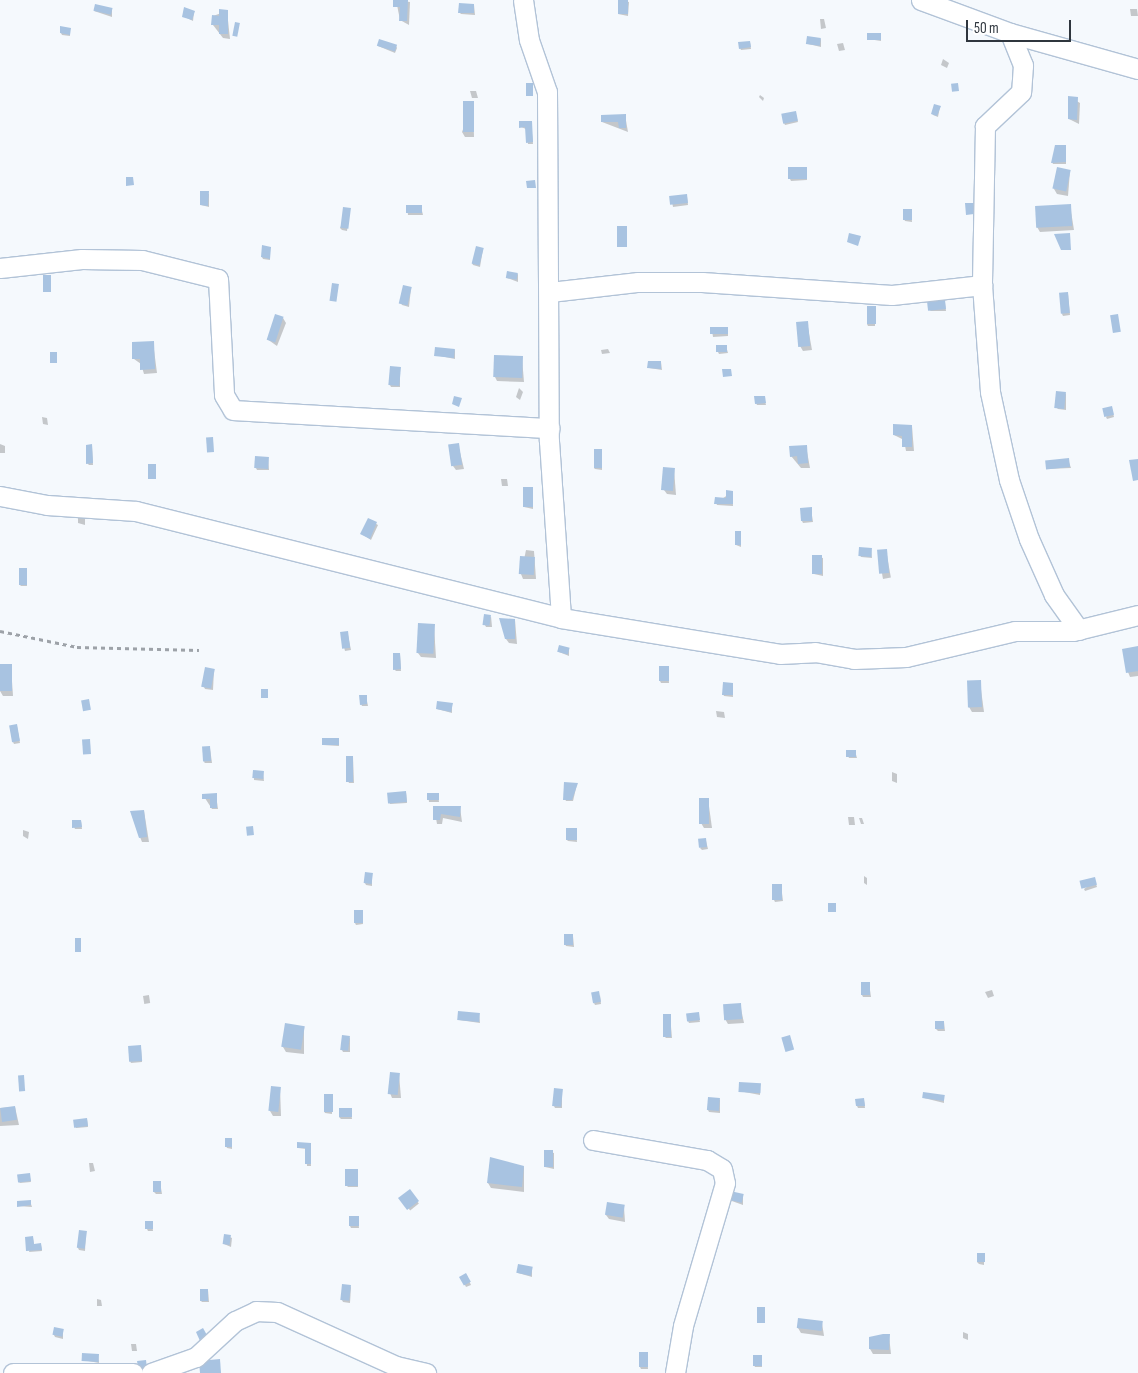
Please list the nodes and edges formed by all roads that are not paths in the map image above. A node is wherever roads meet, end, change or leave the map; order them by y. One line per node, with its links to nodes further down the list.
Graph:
1 (523, 0): 7 (street)
2 (921, 0): 3 (street)
3 (1010, 33): 4 (street); 6 (street)
4 (1138, 69)
5 (0, 268): 8 (street)
6 (982, 285): 7 (street); 12 (street)
7 (550, 292): 8 (street)
8 (549, 428): 11 (street)
9 (0, 496): 11 (street)
10 (1138, 614): 12 (street)
11 (561, 618): 12 (street)
12 (1079, 630)
13 (593, 1140): 18 (street)
14 (13, 1373): 15 (street)
15 (133, 1373)
16 (151, 1373): 17 (street)
17 (426, 1373)
18 (675, 1373)

